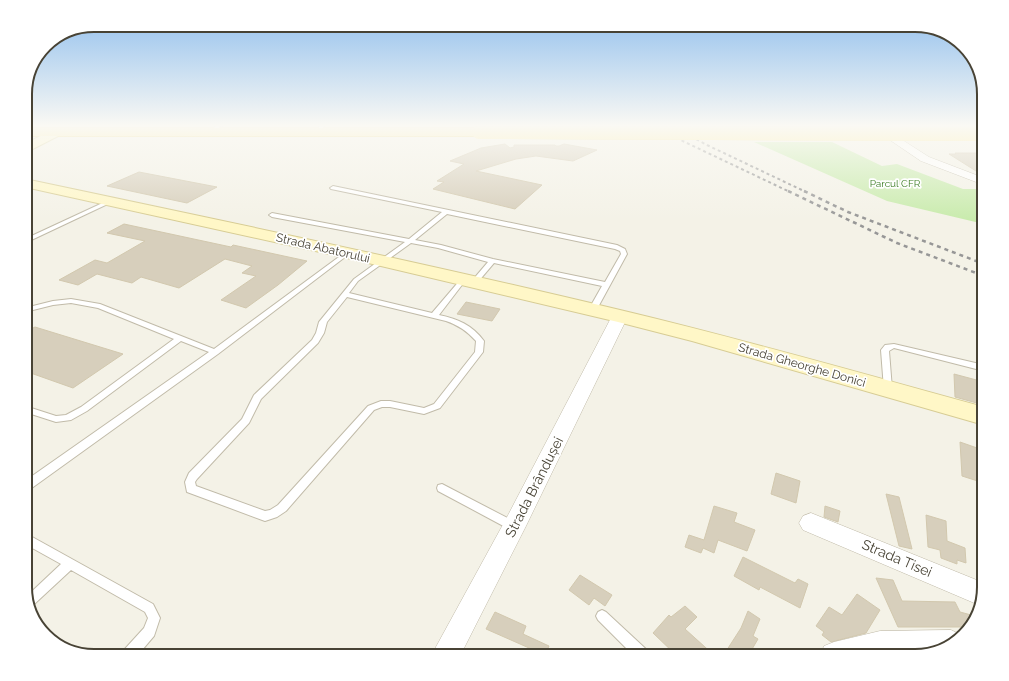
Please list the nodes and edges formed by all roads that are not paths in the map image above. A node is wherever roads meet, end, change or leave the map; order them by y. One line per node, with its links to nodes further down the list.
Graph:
1 (921, 157): 3 (street)
2 (936, 157): 3 (street)
3 (970, 177): 4 (street)
4 (977, 180)
5 (32, 184): 7 (street, Strada Abatorului)
6 (333, 188): 8 (lane)
7 (111, 201): 10 (lane); 12 (street, Strada Abatorului)
8 (447, 211): 11 (lane); 16 (lane)
9 (272, 215): 11 (lane)
10 (32, 238)
11 (411, 240): 13 (lane); 14 (lane)
12 (347, 253): 13 (street, Strada Abatorului); 23 (lane)
13 (381, 261): 15 (street, Strada Abatorului); 17 (lane)
14 (492, 261): 15 (lane); 16 (lane)
15 (469, 281): 19 (street, Strada Abatorului); 20 (lane)
16 (607, 285): 19 (lane)
17 (344, 294): 20 (lane); 20 (lane)
18 (32, 308): 22 (lane)
19 (593, 309): 21 (street, Strada Abatorului)
20 (434, 316)
21 (620, 316): 25 (street, Strada Gheorghe Donici); 31 (street, Strada Brândușei)
22 (180, 338): 23 (lane); 26 (lane)
23 (215, 352): 28 (lane)
24 (977, 366): 25 (lane)
25 (888, 389): 27 (street, Strada Gheorghe Donici)
26 (32, 411)
27 (977, 414)
28 (32, 481)
29 (442, 488): 31 (lane)
30 (811, 523): 34 (street, Strada Tisei)
31 (514, 526): 39 (street, Strada Brândușei)
32 (32, 542): 33 (lane)
33 (70, 564): 35 (lane); 38 (lane)
34 (977, 592)
35 (33, 598)
36 (602, 616): 40 (lane)
37 (940, 644): 41 (street)
38 (134, 649)
39 (449, 649)
40 (636, 649)
41 (863, 649)

